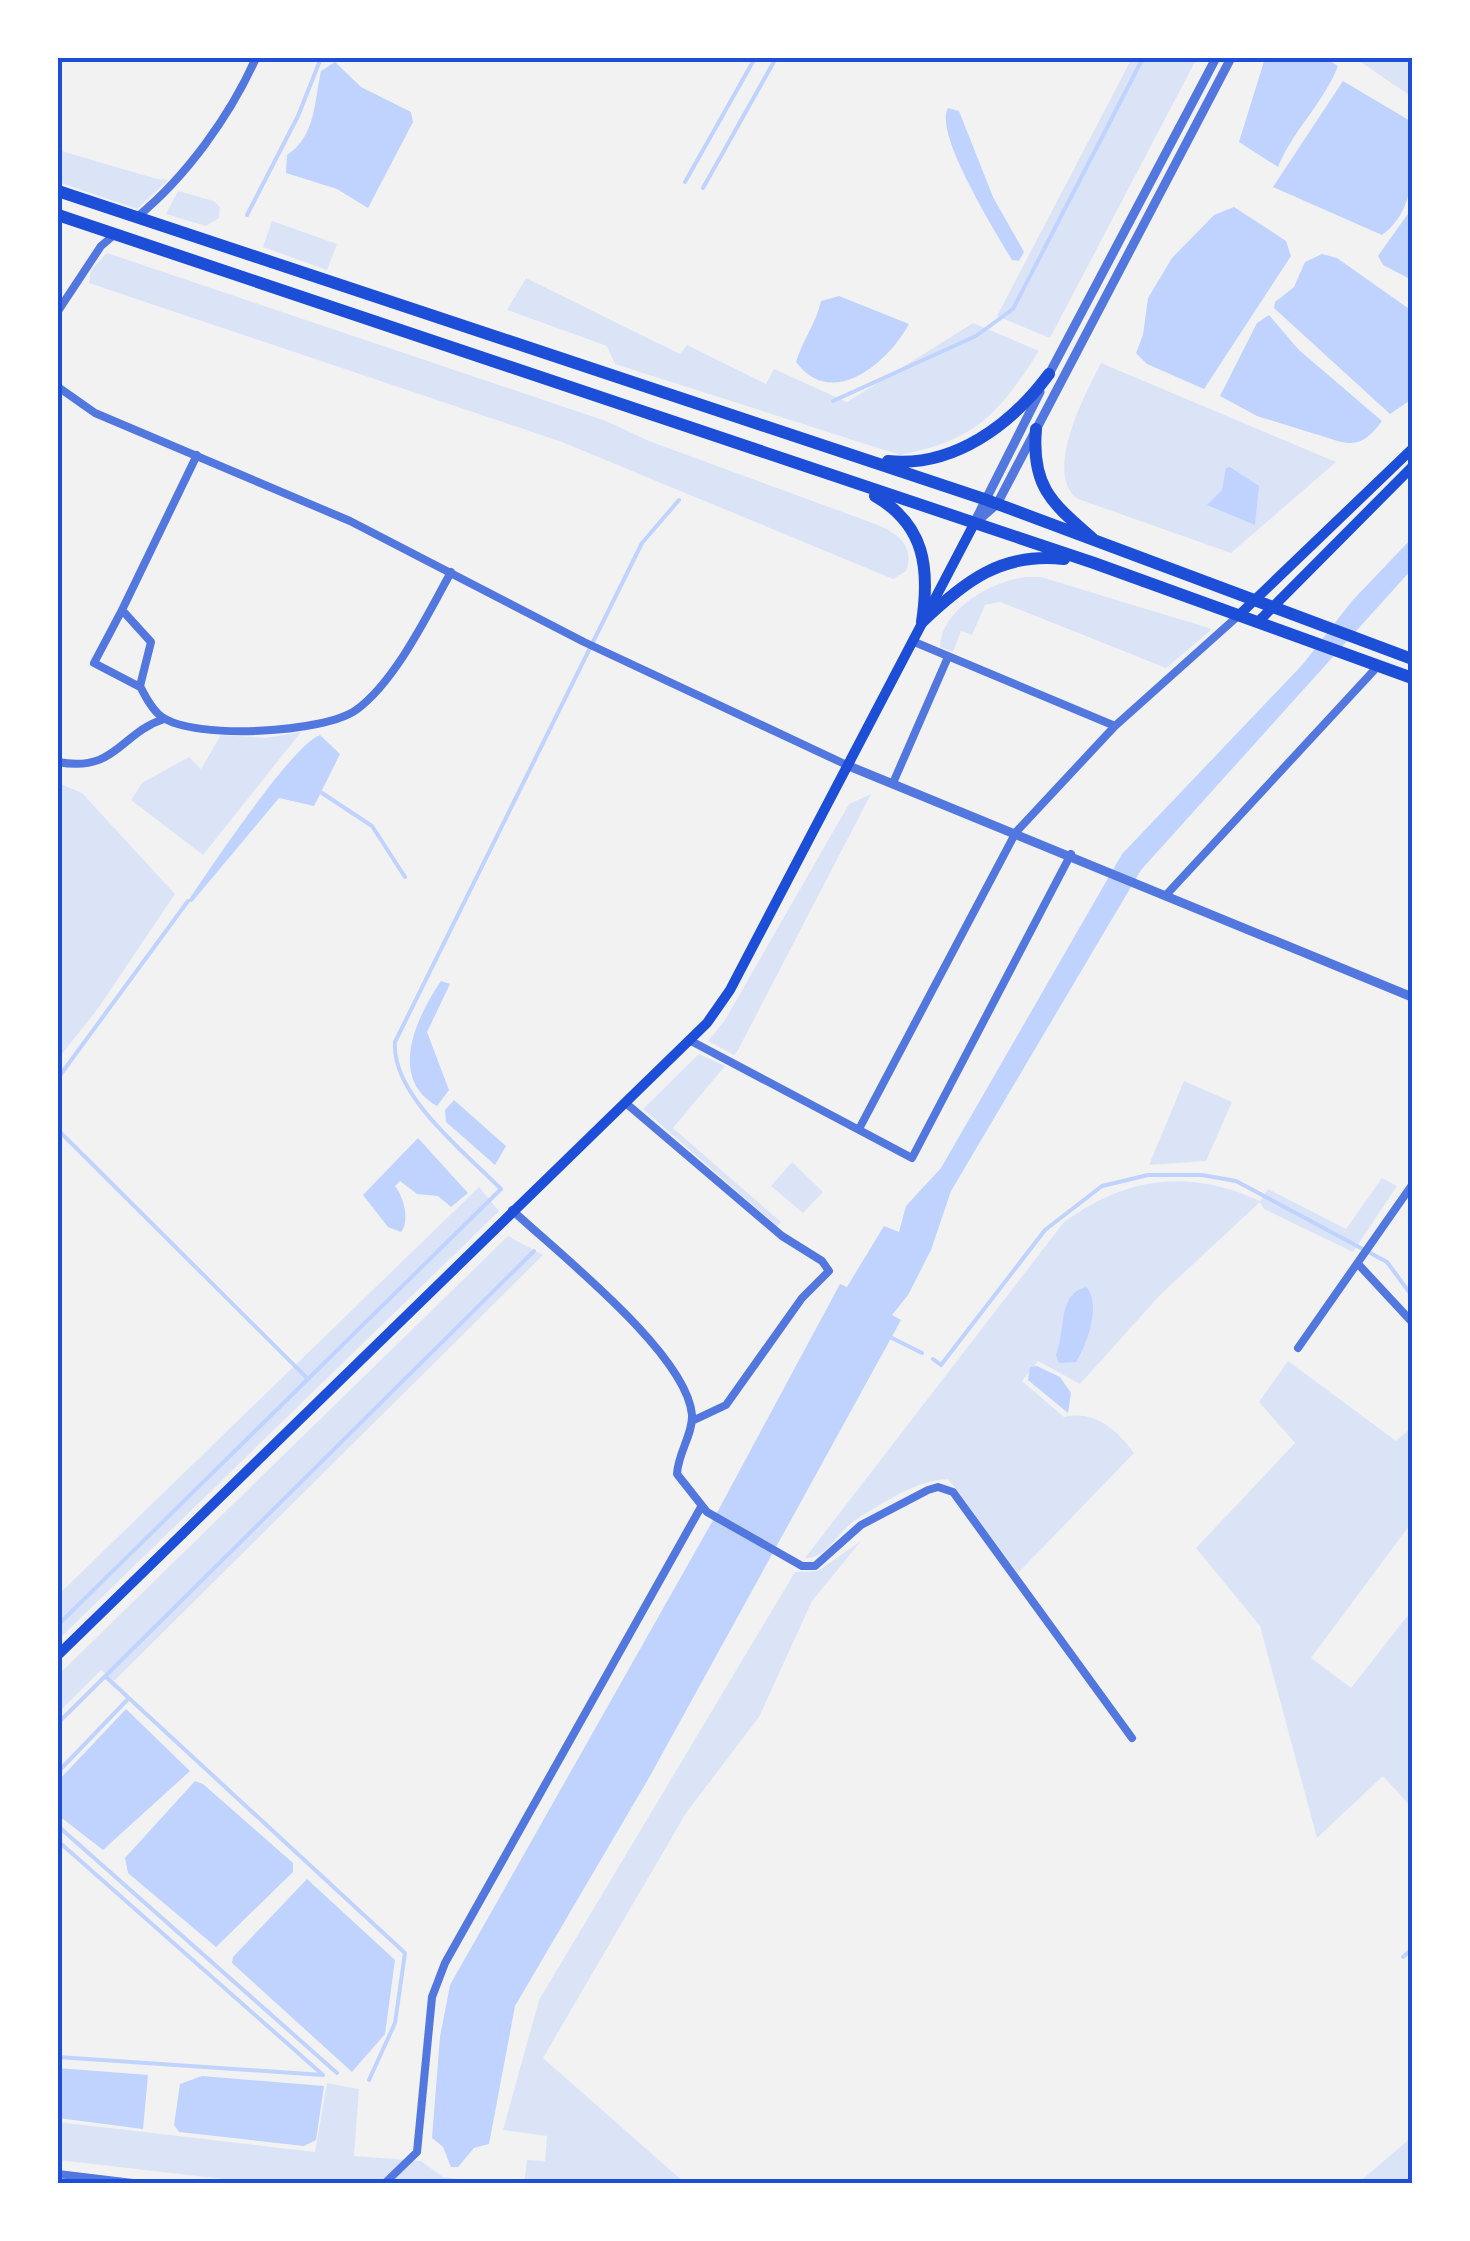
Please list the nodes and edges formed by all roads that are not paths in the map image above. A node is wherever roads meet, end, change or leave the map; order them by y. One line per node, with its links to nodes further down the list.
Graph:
1 (256, 58): 6 (street)
2 (1216, 58): 11 (street)
3 (1231, 58): 13 (street)
4 (58, 191): 6 (highway)
5 (58, 215): 7 (highway)
6 (136, 217): 9 (highway)
7 (115, 235): 8 (street); 10 (highway)
8 (58, 311)
9 (454, 320): 10 (highway); 16 (highway)
10 (444, 346): 18 (highway)
11 (1049, 374): 16 (highway); 19 (street)
12 (58, 386): 15 (street)
13 (1036, 428): 19 (street); 21 (highway)
14 (1412, 449): 24 (main road)
15 (197, 456): 23 (street); 26 (street)
16 (862, 458): 19 (highway)
17 (1412, 467): 25 (main road)
18 (851, 482): 20 (highway); 28 (highway)
19 (990, 502): 20 (street); 21 (highway)
20 (974, 524): 22 (highway); 28 (main road)
21 (1102, 547): 24 (highway)
22 (1094, 563): 27 (highway); 28 (highway)
23 (451, 572): 36 (street); 39 (street)
24 (1252, 602): 25 (highway); 27 (main road)
25 (1272, 608): 29 (main road); 32 (highway)
26 (122, 610): 35 (street); 35 (street)
27 (1238, 616): 29 (highway); 37 (street)
28 (922, 622): 30 (main road)
29 (1258, 622): 33 (highway)
30 (912, 641): 31 (street); 39 (main road)
31 (948, 657): 37 (street); 40 (street)
32 (1412, 659)
33 (1379, 666): 34 (highway); 43 (street)
34 (1412, 678)
35 (140, 687): 36 (street)
36 (168, 719): 38 (street)
37 (1116, 726): 41 (street)
38 (58, 762)
39 (849, 766): 40 (street); 45 (main road)
40 (893, 783): 41 (street)
41 (1016, 832): 42 (street); 47 (street)
42 (1076, 856): 43 (street); 47 (street)
43 (1168, 894): 44 (street)
44 (1412, 997)
45 (691, 1041): 46 (main road); 47 (street)
46 (628, 1104): 49 (main road); 53 (street)
47 (859, 1130)
48 (1412, 1185): 50 (street)
49 (512, 1210): 53 (street); 55 (main road)
50 (1359, 1266): 51 (street); 52 (street)
51 (1412, 1322)
52 (1298, 1348)
53 (692, 1421): 54 (street)
54 (704, 1510): 56 (street); 59 (street)
55 (58, 1655)
56 (1132, 1738)
57 (58, 2174): 58 (street)
58 (141, 2184)
59 (384, 2184)

